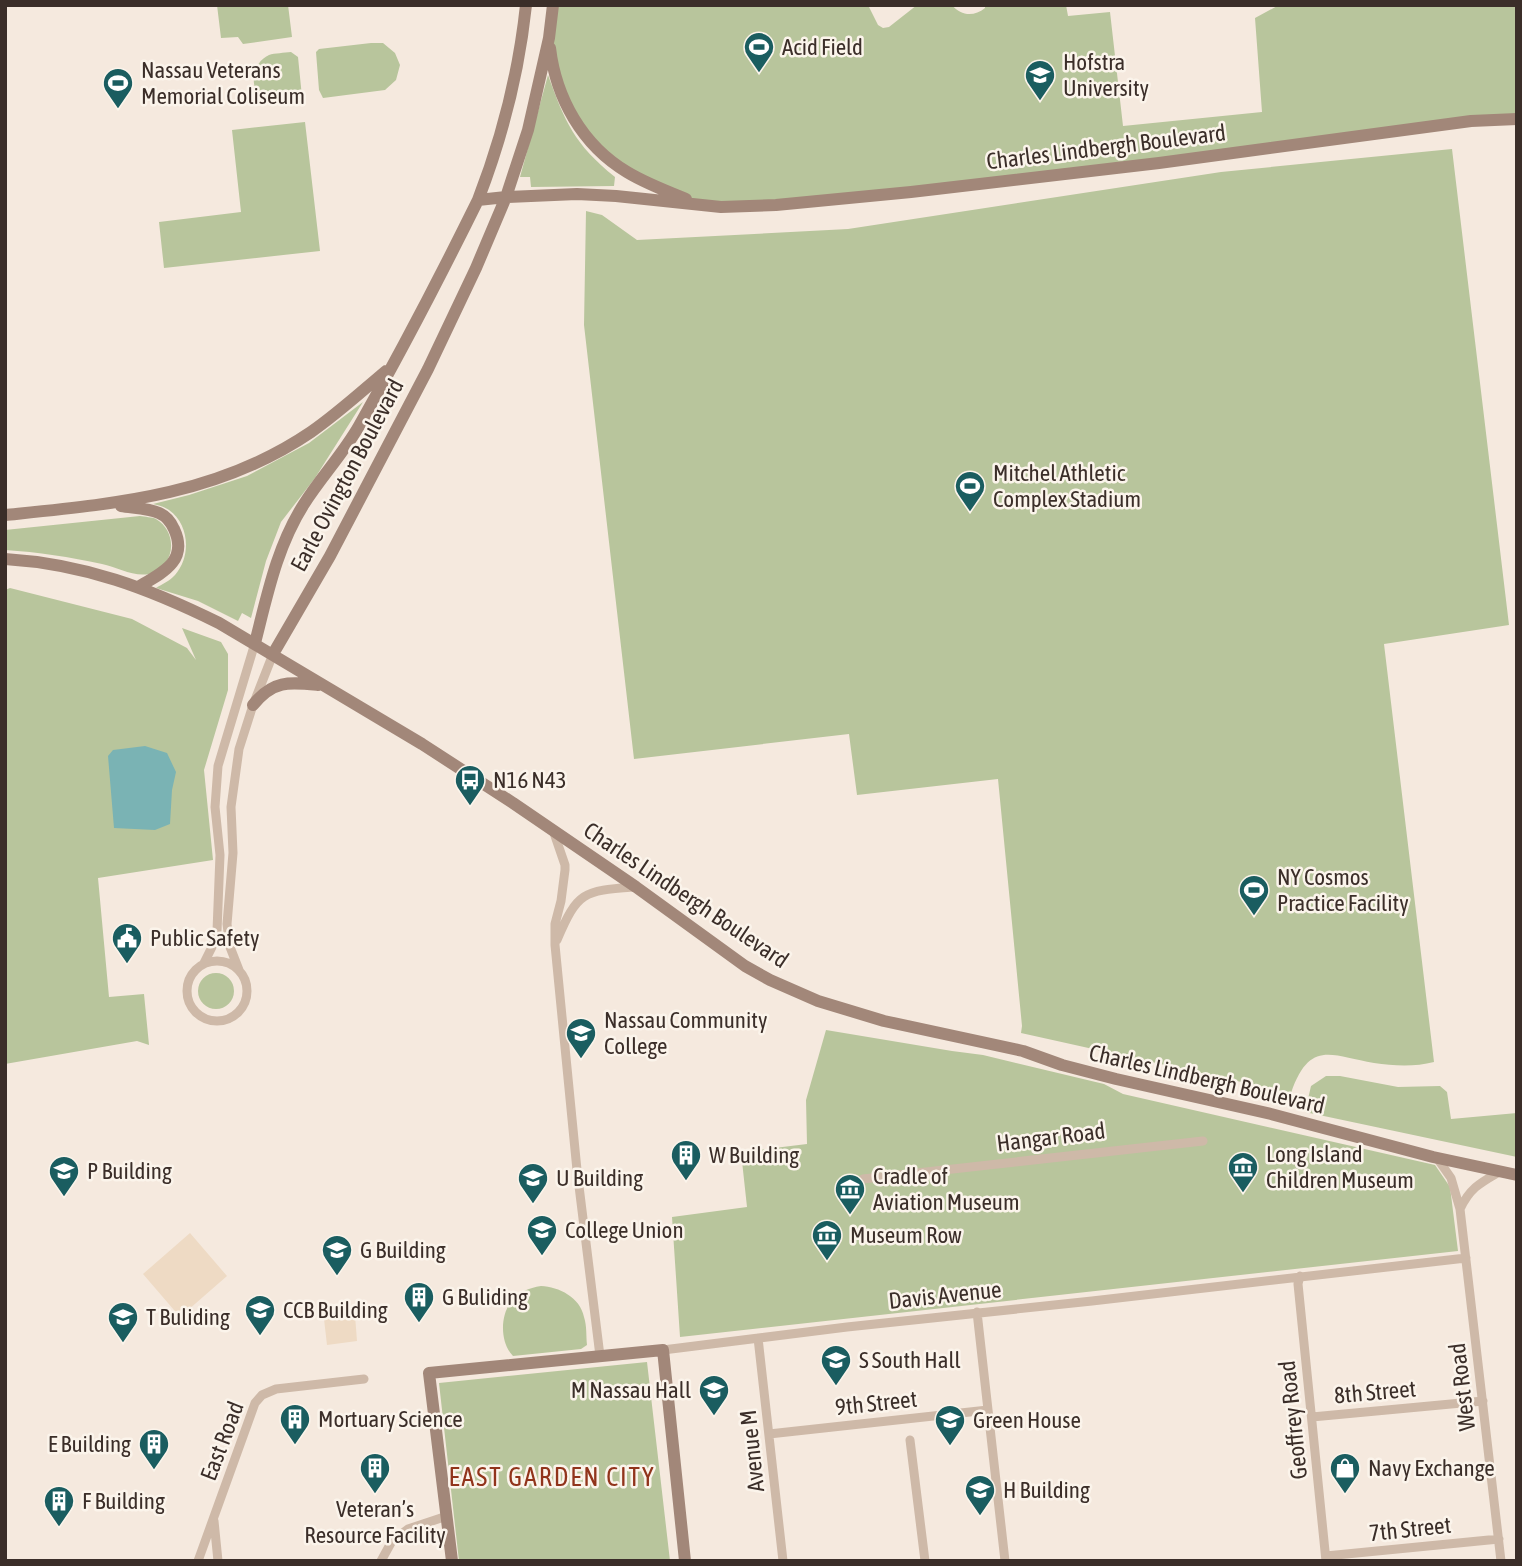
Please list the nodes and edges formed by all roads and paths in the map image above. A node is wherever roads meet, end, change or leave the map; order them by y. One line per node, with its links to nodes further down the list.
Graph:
1 (526, 5): 6 (street, Earle Ovington Boulevard)
2 (553, 5): 3 (street, Earle Ovington Boulevard)
3 (549, 38): 5 (street, Earle Ovington Boulevard); 7 (street)
4 (1517, 119): 7 (street, Charles Lindbergh Boulevard)
5 (506, 197): 6 (street, Charles Lindbergh Boulevard); 7 (street, Charles Lindbergh Boulevard); 14 (street, Earle Ovington Boulevard)
6 (478, 200): 8 (street, Earle Ovington Boulevard)
7 (699, 205)
8 (394, 365): 9 (street); 13 (street, Earle Ovington Boulevard)
9 (110, 505): 10 (street); 12 (street)
10 (5, 515)
11 (5, 559): 12 (street, Charles Lindbergh Boulevard)
12 (138, 587): 13 (street, Charles Lindbergh Boulevard)
13 (255, 643): 14 (street, Charles Lindbergh Boulevard); 20 (street, Earle Ovington Boulevard)
14 (274, 654): 15 (street, Charles Lindbergh Boulevard); 16 (street, Earle Ovington Boulevard)
15 (321, 685): 16 (street); 17 (street, Charles Lindbergh Boulevard)
16 (253, 705): 21 (street, Earle Ovington Boulevard)
17 (553, 830): 18 (street, Charles Lindbergh Boulevard); 19 (street)
18 (636, 887): 19 (street); 23 (street, Charles Lindbergh Boulevard)
19 (555, 945): 33 (street)
20 (204, 963): 21 (street); 21 (street)
21 (239, 970)
22 (1203, 1141): 26 (street, Hangar Road)
23 (1436, 1157): 24 (street, Charles Lindbergh Boulevard); 27 (street, West Road)
24 (1499, 1172): 25 (street, Charles Lindbergh Boulevard); 27 (street)
25 (1517, 1175)
26 (863, 1179)
27 (1460, 1209): 28 (street, West Road)
28 (1466, 1258): 29 (street, Davis Avenue); 35 (street, West Road)
29 (1300, 1276): 30 (street, Davis Avenue); 37 (street, Geoffrey Road)
30 (977, 1312): 31 (street, Davis Avenue); 36 (street)
31 (758, 1338): 32 (street, Davis Avenue); 38 (street, Avenue M)
32 (663, 1350): 33 (street, Davis Avenue); 48 (street)
33 (600, 1356): 40 (street, Davis Avenue)
34 (363, 1379): 41 (street, East Road)
35 (1483, 1401): 37 (street, 8th Street); 42 (street, West Road)
36 (988, 1410): 38 (street, 9th Street); 51 (street)
37 (1312, 1417): 43 (street, Geoffrey Road)
38 (769, 1434): 49 (street, Avenue M)
39 (910, 1440): 50 (street)
40 (447, 1516): 46 (street); 47 (street)
41 (214, 1518): 44 (street, East Road); 45 (street)
42 (1499, 1539): 43 (street, 7th Street); 52 (street, West Road)
43 (1326, 1559)
44 (198, 1561)
45 (218, 1561)
46 (381, 1561)
47 (453, 1561)
48 (685, 1561)
49 (783, 1561)
50 (925, 1561)
51 (1005, 1561)
52 (1501, 1561)

